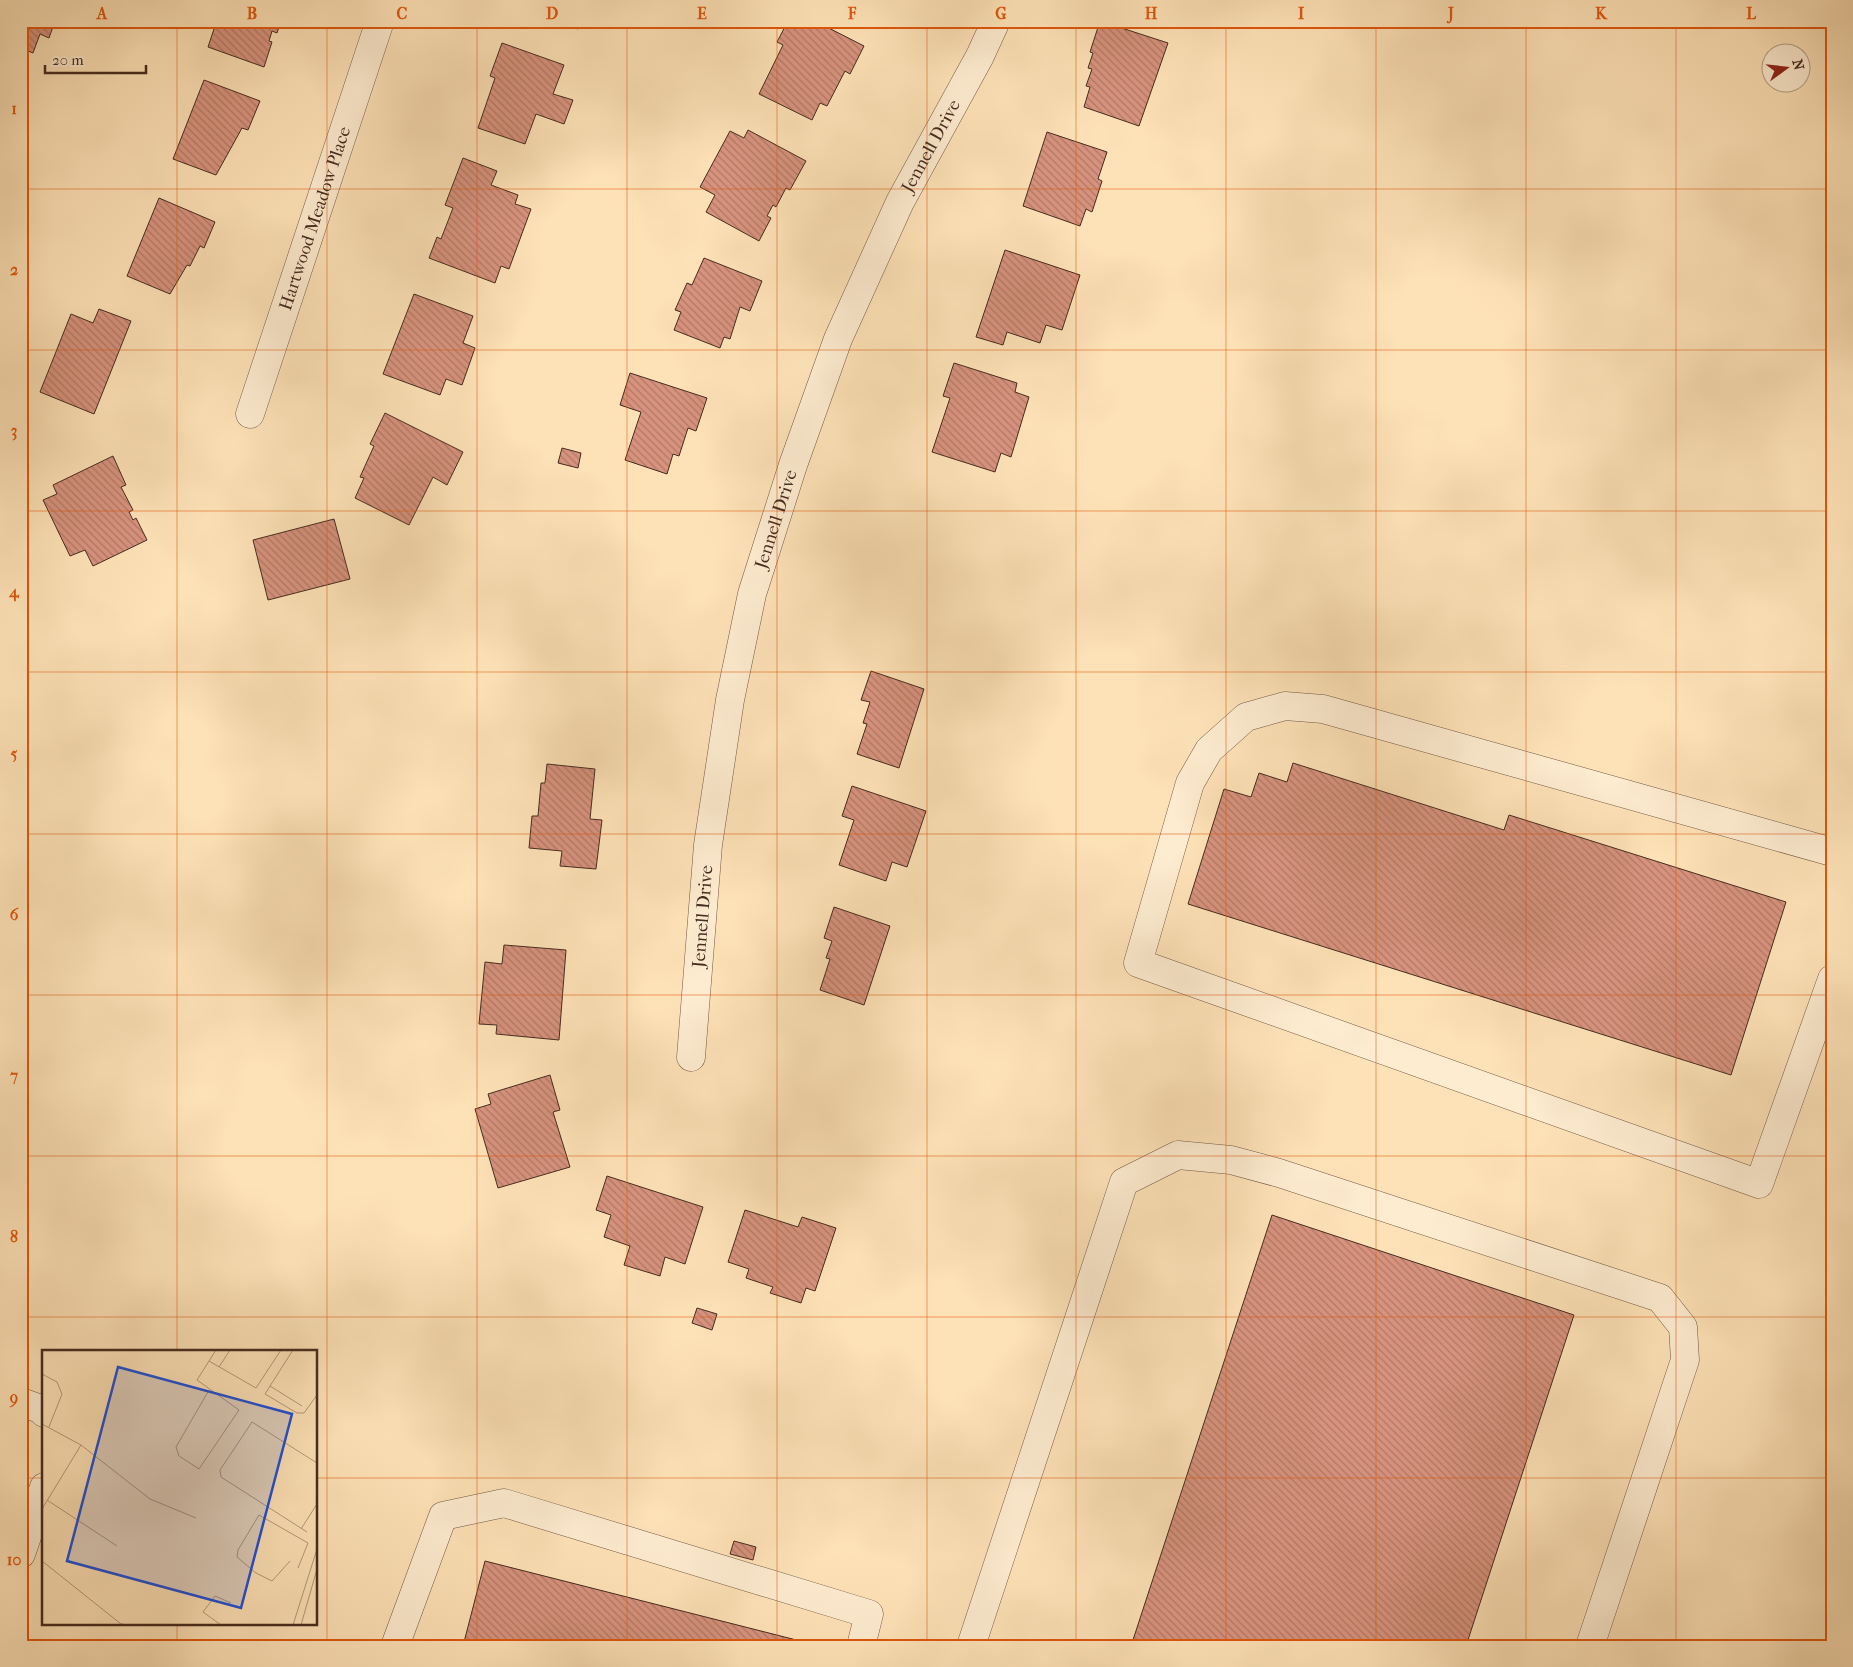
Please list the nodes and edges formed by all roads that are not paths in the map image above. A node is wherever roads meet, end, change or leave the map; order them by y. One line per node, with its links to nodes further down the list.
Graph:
1 (380, 21): 3 (street, Hartwood Meadow Place)
2 (996, 21): 6 (street, Jennell Drive)
3 (250, 414)
4 (1832, 852): 5 (street)
5 (1832, 980)
6 (691, 1057)
7 (21, 1402): 8 (street)
8 (42, 1410)
9 (42, 1493): 10 (street)
10 (21, 1554)
11 (395, 1646): 12 (street)
12 (861, 1646)
13 (971, 1646): 14 (street)
14 (1590, 1646)

